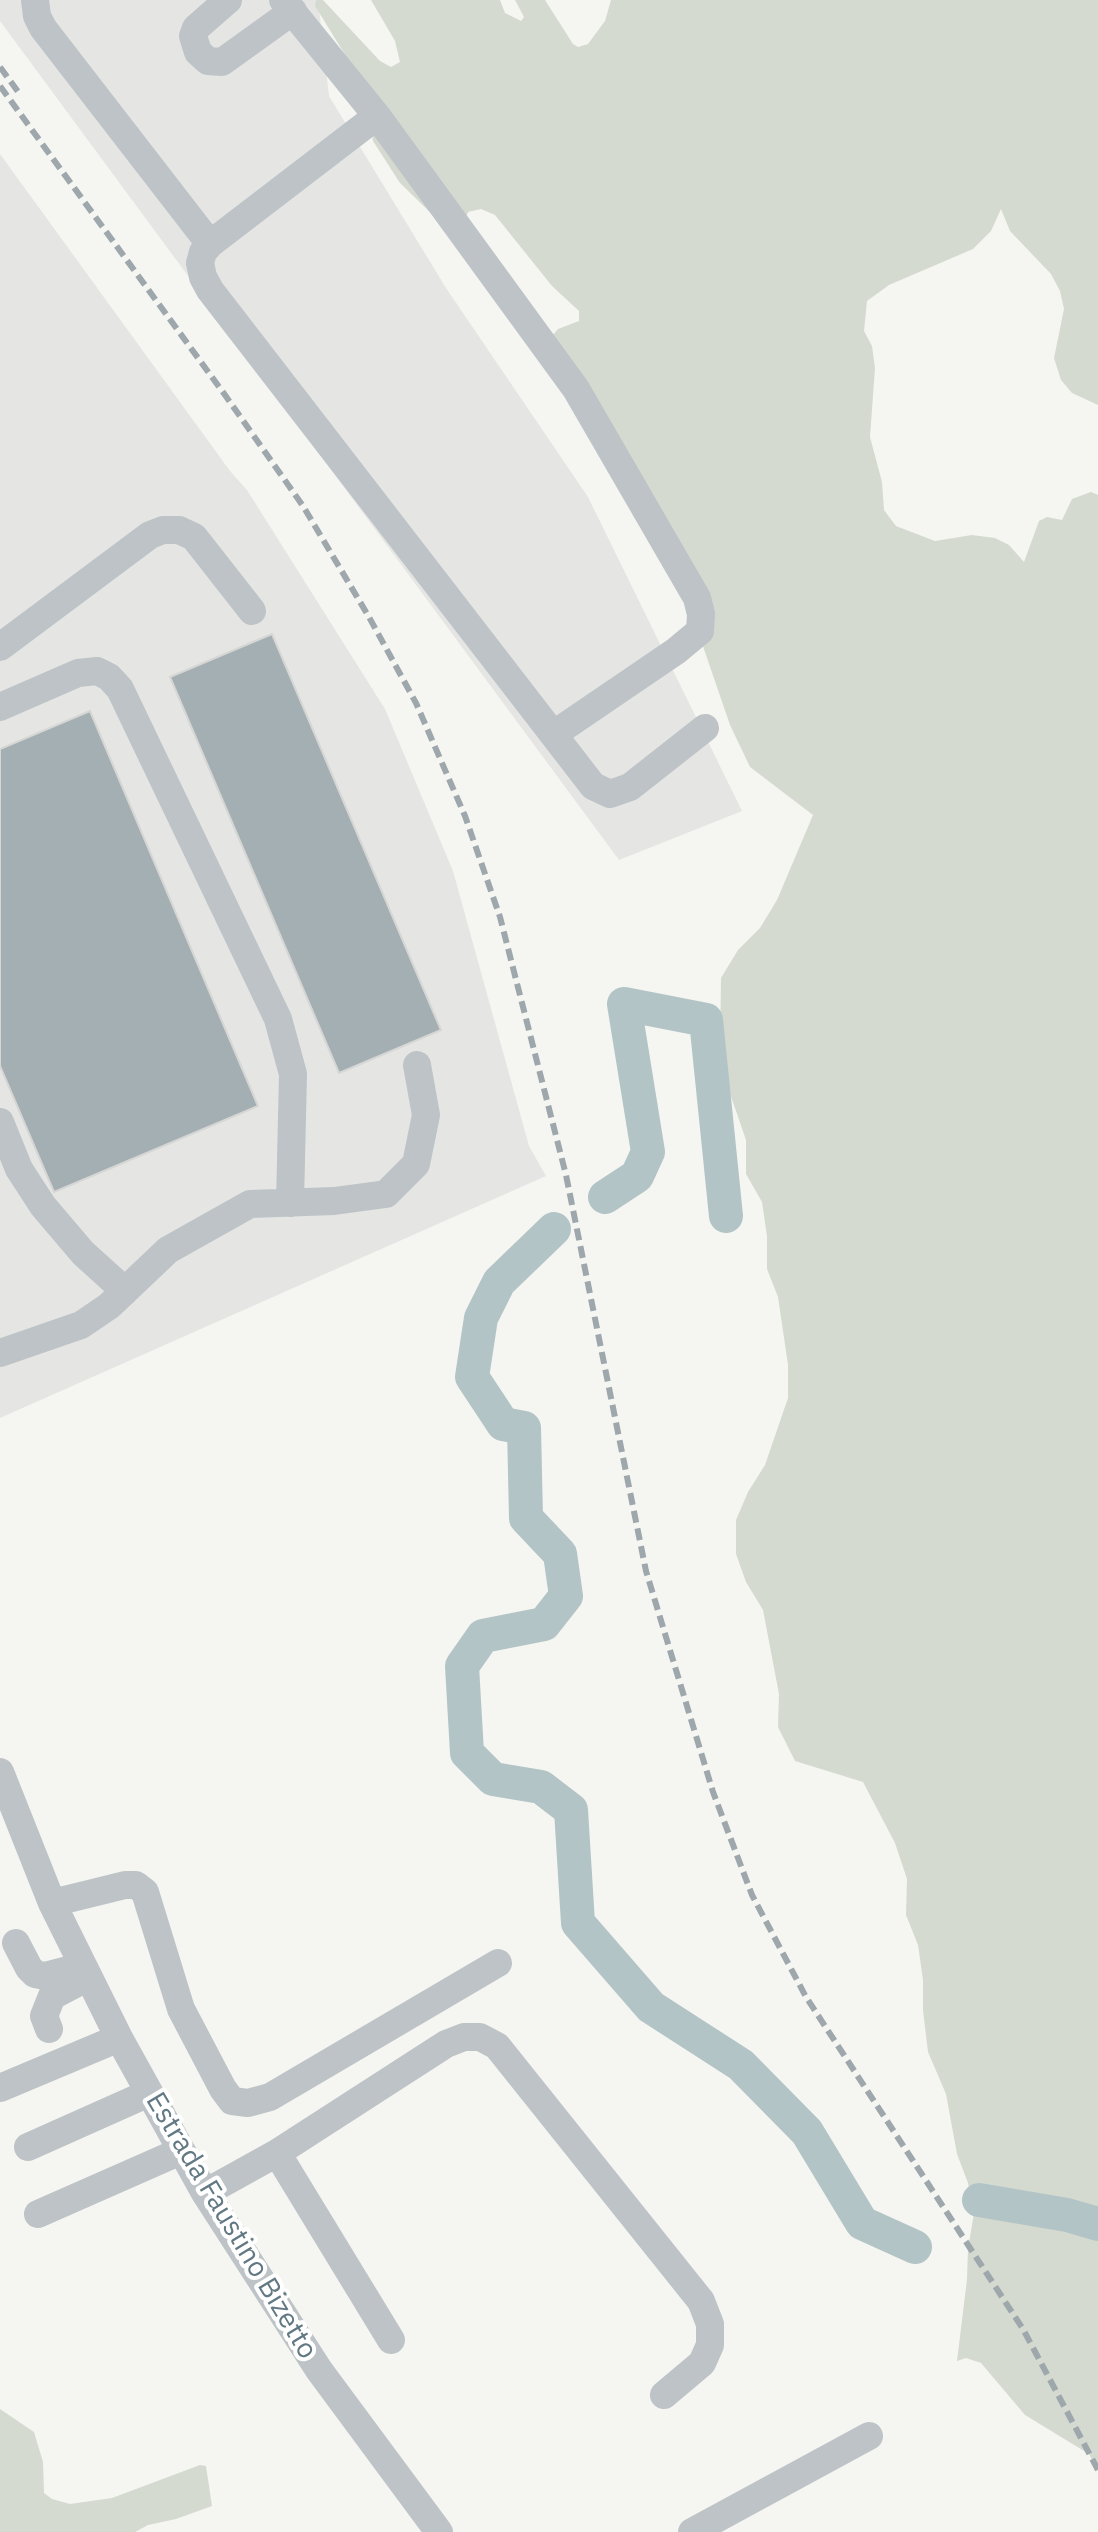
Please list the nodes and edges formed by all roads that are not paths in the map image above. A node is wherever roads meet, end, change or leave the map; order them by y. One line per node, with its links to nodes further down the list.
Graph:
1 (35, 0): 5 (street)
2 (228, 0): 3 (street)
3 (288, 6): 4 (street)
4 (377, 116): 5 (street); 10 (street)
5 (210, 244): 10 (street)
6 (252, 611): 7 (street)
7 (0, 647)
8 (0, 707): 13 (street)
9 (705, 728): 10 (street)
10 (554, 734)
11 (417, 1065): 13 (street)
12 (0, 1122): 14 (street)
13 (290, 1203): 14 (street)
14 (125, 1291): 15 (street)
15 (0, 1353)
16 (0, 1772): 17 (street, Estrada Faustino Bizetto)
17 (52, 1903): 19 (street); 20 (street, Estrada Faustino Bizetto)
18 (16, 1943): 20 (street)
19 (498, 1963)
20 (86, 1972): 21 (street); 22 (street, Estrada Faustino Bizetto)
21 (49, 2029)
22 (119, 2038): 23 (street); 24 (street, Estrada Faustino Bizetto)
23 (0, 2088)
24 (149, 2093): 25 (street); 26 (street, Estrada Faustino Bizetto)
25 (28, 2147)
26 (181, 2151): 28 (street, Estrada Faustino Bizetto); 29 (street)
27 (277, 2153): 28 (street); 30 (street); 31 (street)
28 (205, 2193): 33 (street, Estrada Faustino Bizetto)
29 (38, 2214)
30 (391, 2340)
31 (664, 2395)
32 (869, 2436): 34 (street)
33 (439, 2532)
34 (692, 2532)

